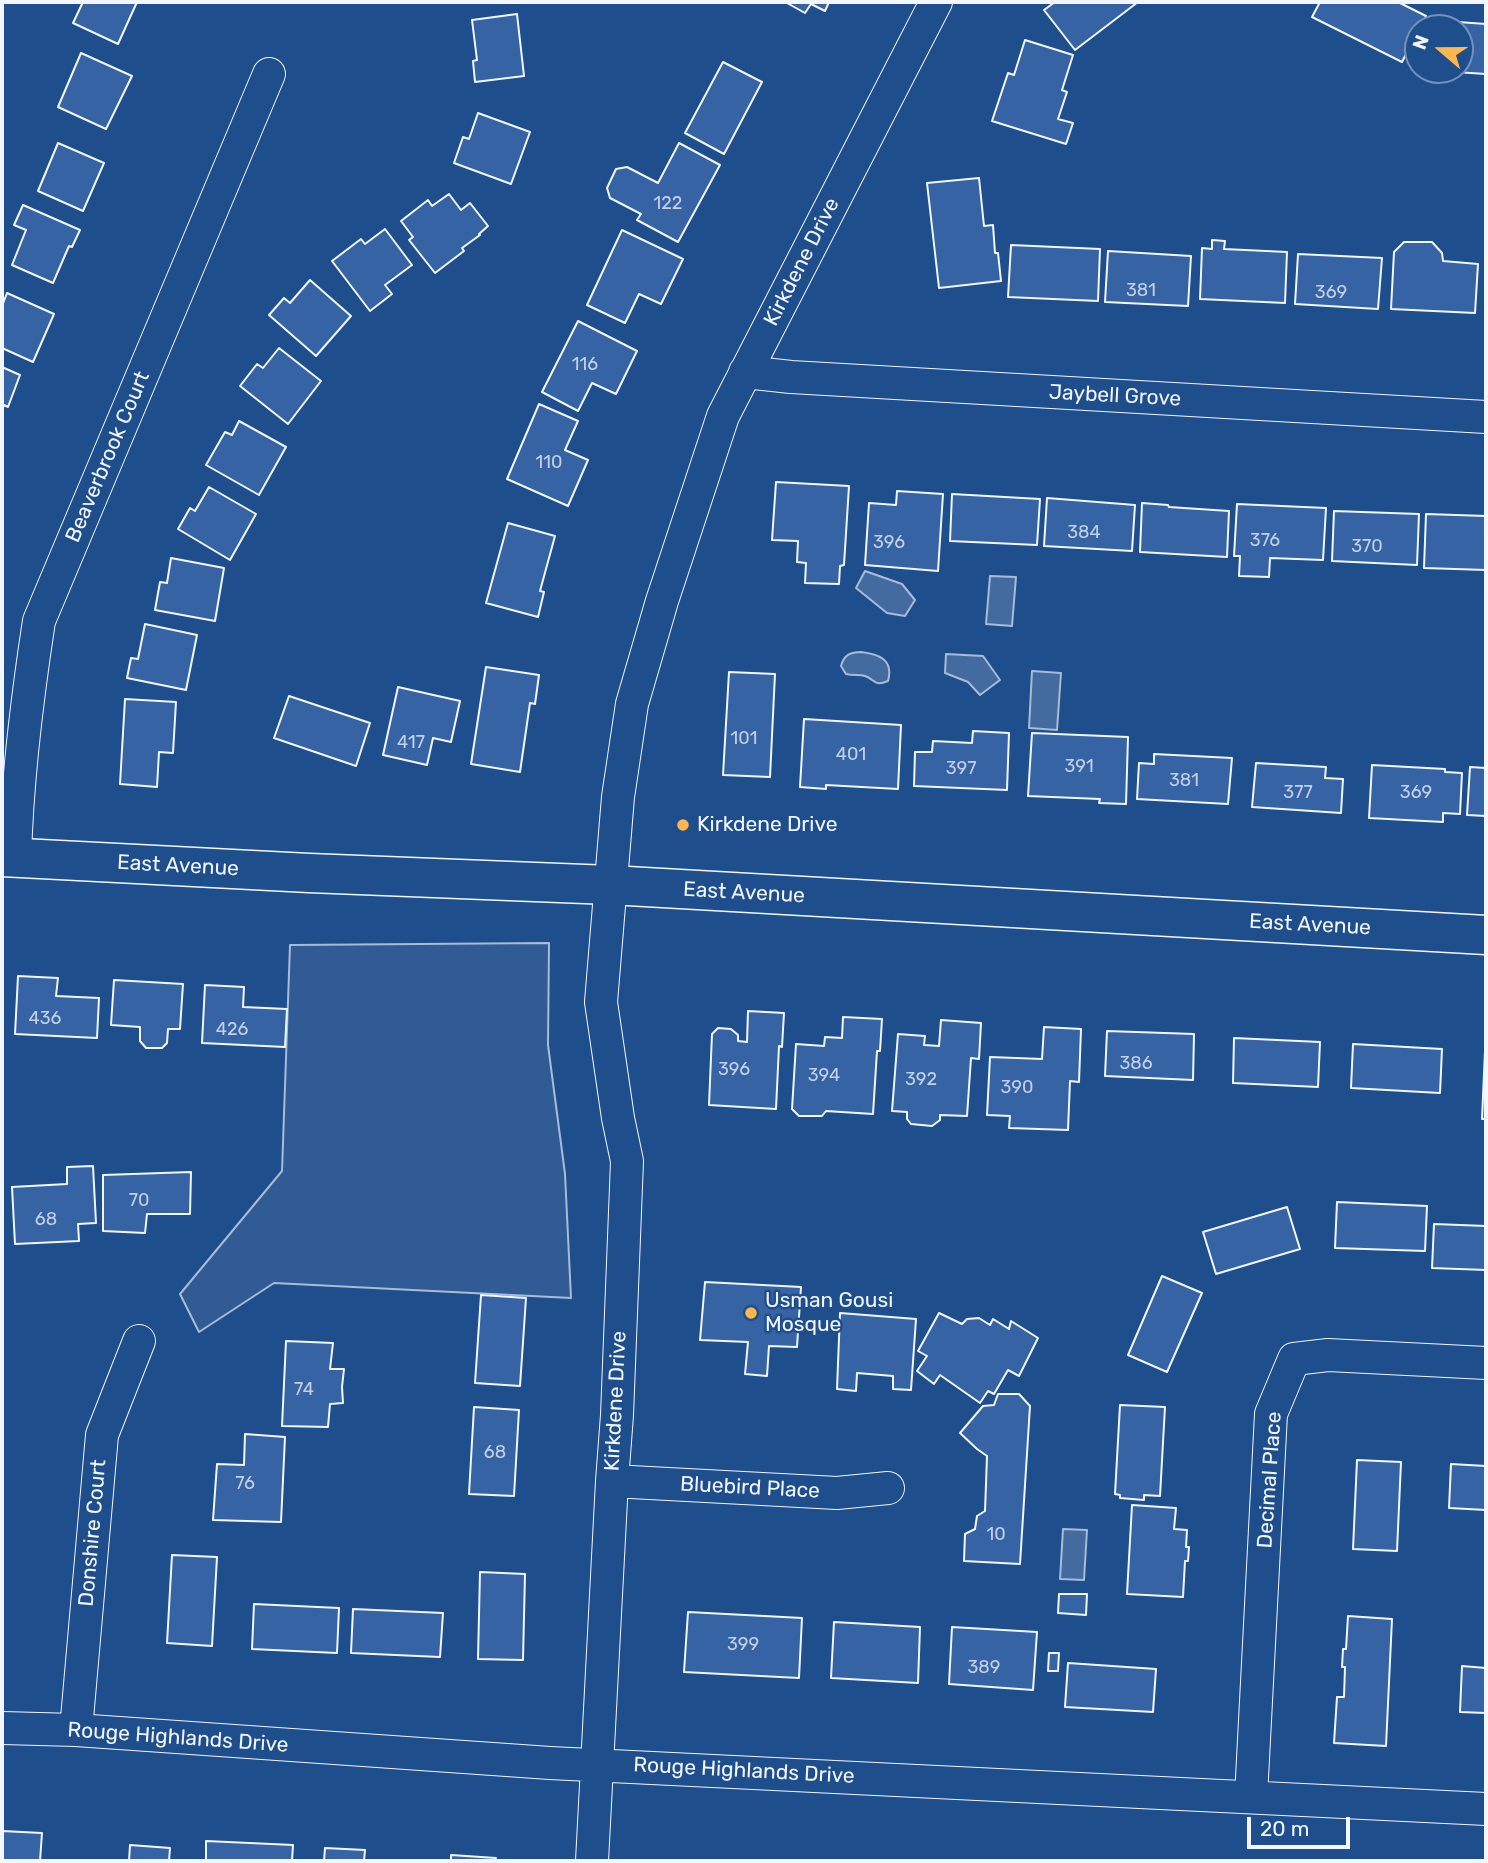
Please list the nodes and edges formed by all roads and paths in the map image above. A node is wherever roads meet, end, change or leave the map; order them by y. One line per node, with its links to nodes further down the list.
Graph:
1 (936, 2): 3 (street, Kirkdene Drive)
2 (269, 74): 5 (street, Beaverbrook Court)
3 (745, 372): 4 (street, Jaybell Grove); 6 (street, Kirkdene Drive)
4 (1486, 417)
5 (8, 857): 6 (street, East Avenue)
6 (610, 885): 7 (street, East Avenue); 10 (street, Kirkdene Drive)
7 (1486, 935)
8 (139, 1341): 13 (street, Donshire Court)
9 (1486, 1363): 15 (street, Decimal Place)
10 (612, 1481): 11 (street, Bluebird Place); 14 (street, Kirkdene Drive)
11 (888, 1488)
12 (2, 1728): 13 (street, Rouge Highlands Drive)
13 (76, 1730): 14 (street, Rouge Highlands Drive)
14 (598, 1764): 15 (street, Rouge Highlands Drive); 17 (street, Kirkdene Drive)
15 (1251, 1797): 16 (street, Rouge Highlands Drive)
16 (1486, 1809)
17 (592, 1861)

